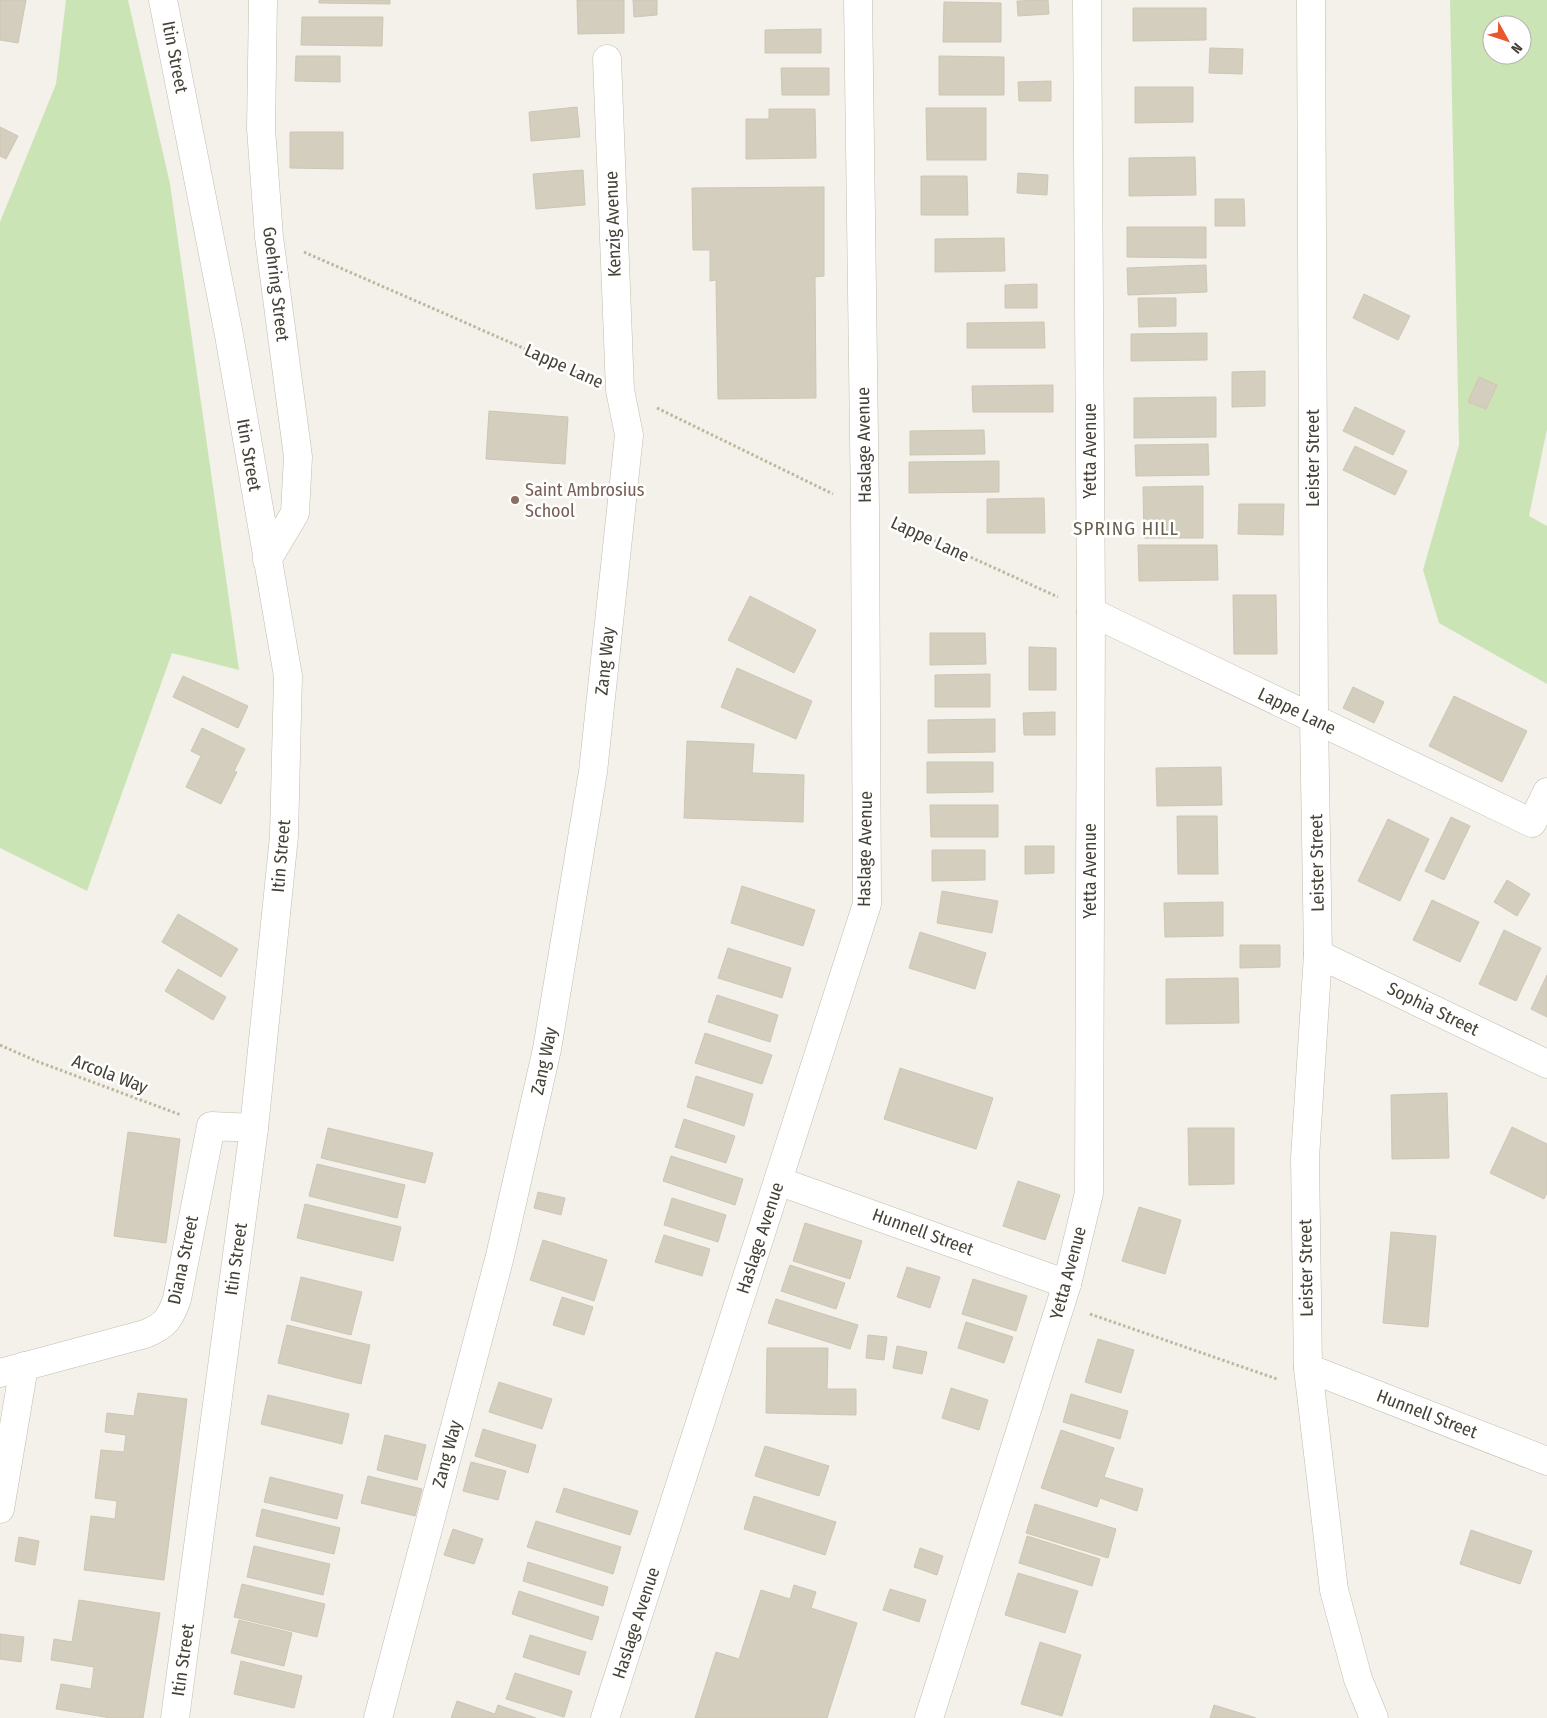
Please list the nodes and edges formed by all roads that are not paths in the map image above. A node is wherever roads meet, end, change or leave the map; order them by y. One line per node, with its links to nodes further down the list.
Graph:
1 (163, 0): 8 (street, Itin Street)
2 (263, 0): 8 (street, Goehring Street)
3 (858, 0): 15 (street, Haslage Avenue)
4 (1087, 0): 9 (street, Yetta Avenue)
5 (1311, 0): 10 (street, Leister Street)
6 (607, 58): 7 (street, Kenzig Avenue)
7 (620, 390): 22 (street, Zang Way)
8 (267, 560): 14 (street, Itin Street)
9 (1091, 612): 10 (street, Lappe Lane); 16 (street, Yetta Avenue)
10 (1314, 719): 11 (street, Lappe Lane); 12 (street, Leister Street)
11 (1546, 796)
12 (1318, 954): 13 (street, Sophia Street); 18 (street, Leister Street)
13 (1547, 1064)
14 (254, 1128): 17 (street, Diana Street); 21 (street, Itin Street)
15 (778, 1181): 16 (street, Hunnell Street); 23 (street, Haslage Avenue)
16 (1064, 1294): 24 (street, Yetta Avenue)
17 (12, 1370): 20 (street)
18 (1309, 1379): 19 (street, Hunnell Street); 25 (street, Leister Street)
19 (1547, 1461)
20 (0, 1508)
21 (175, 1718)
22 (378, 1718)
23 (605, 1718)
24 (929, 1718)
25 (1374, 1718)

